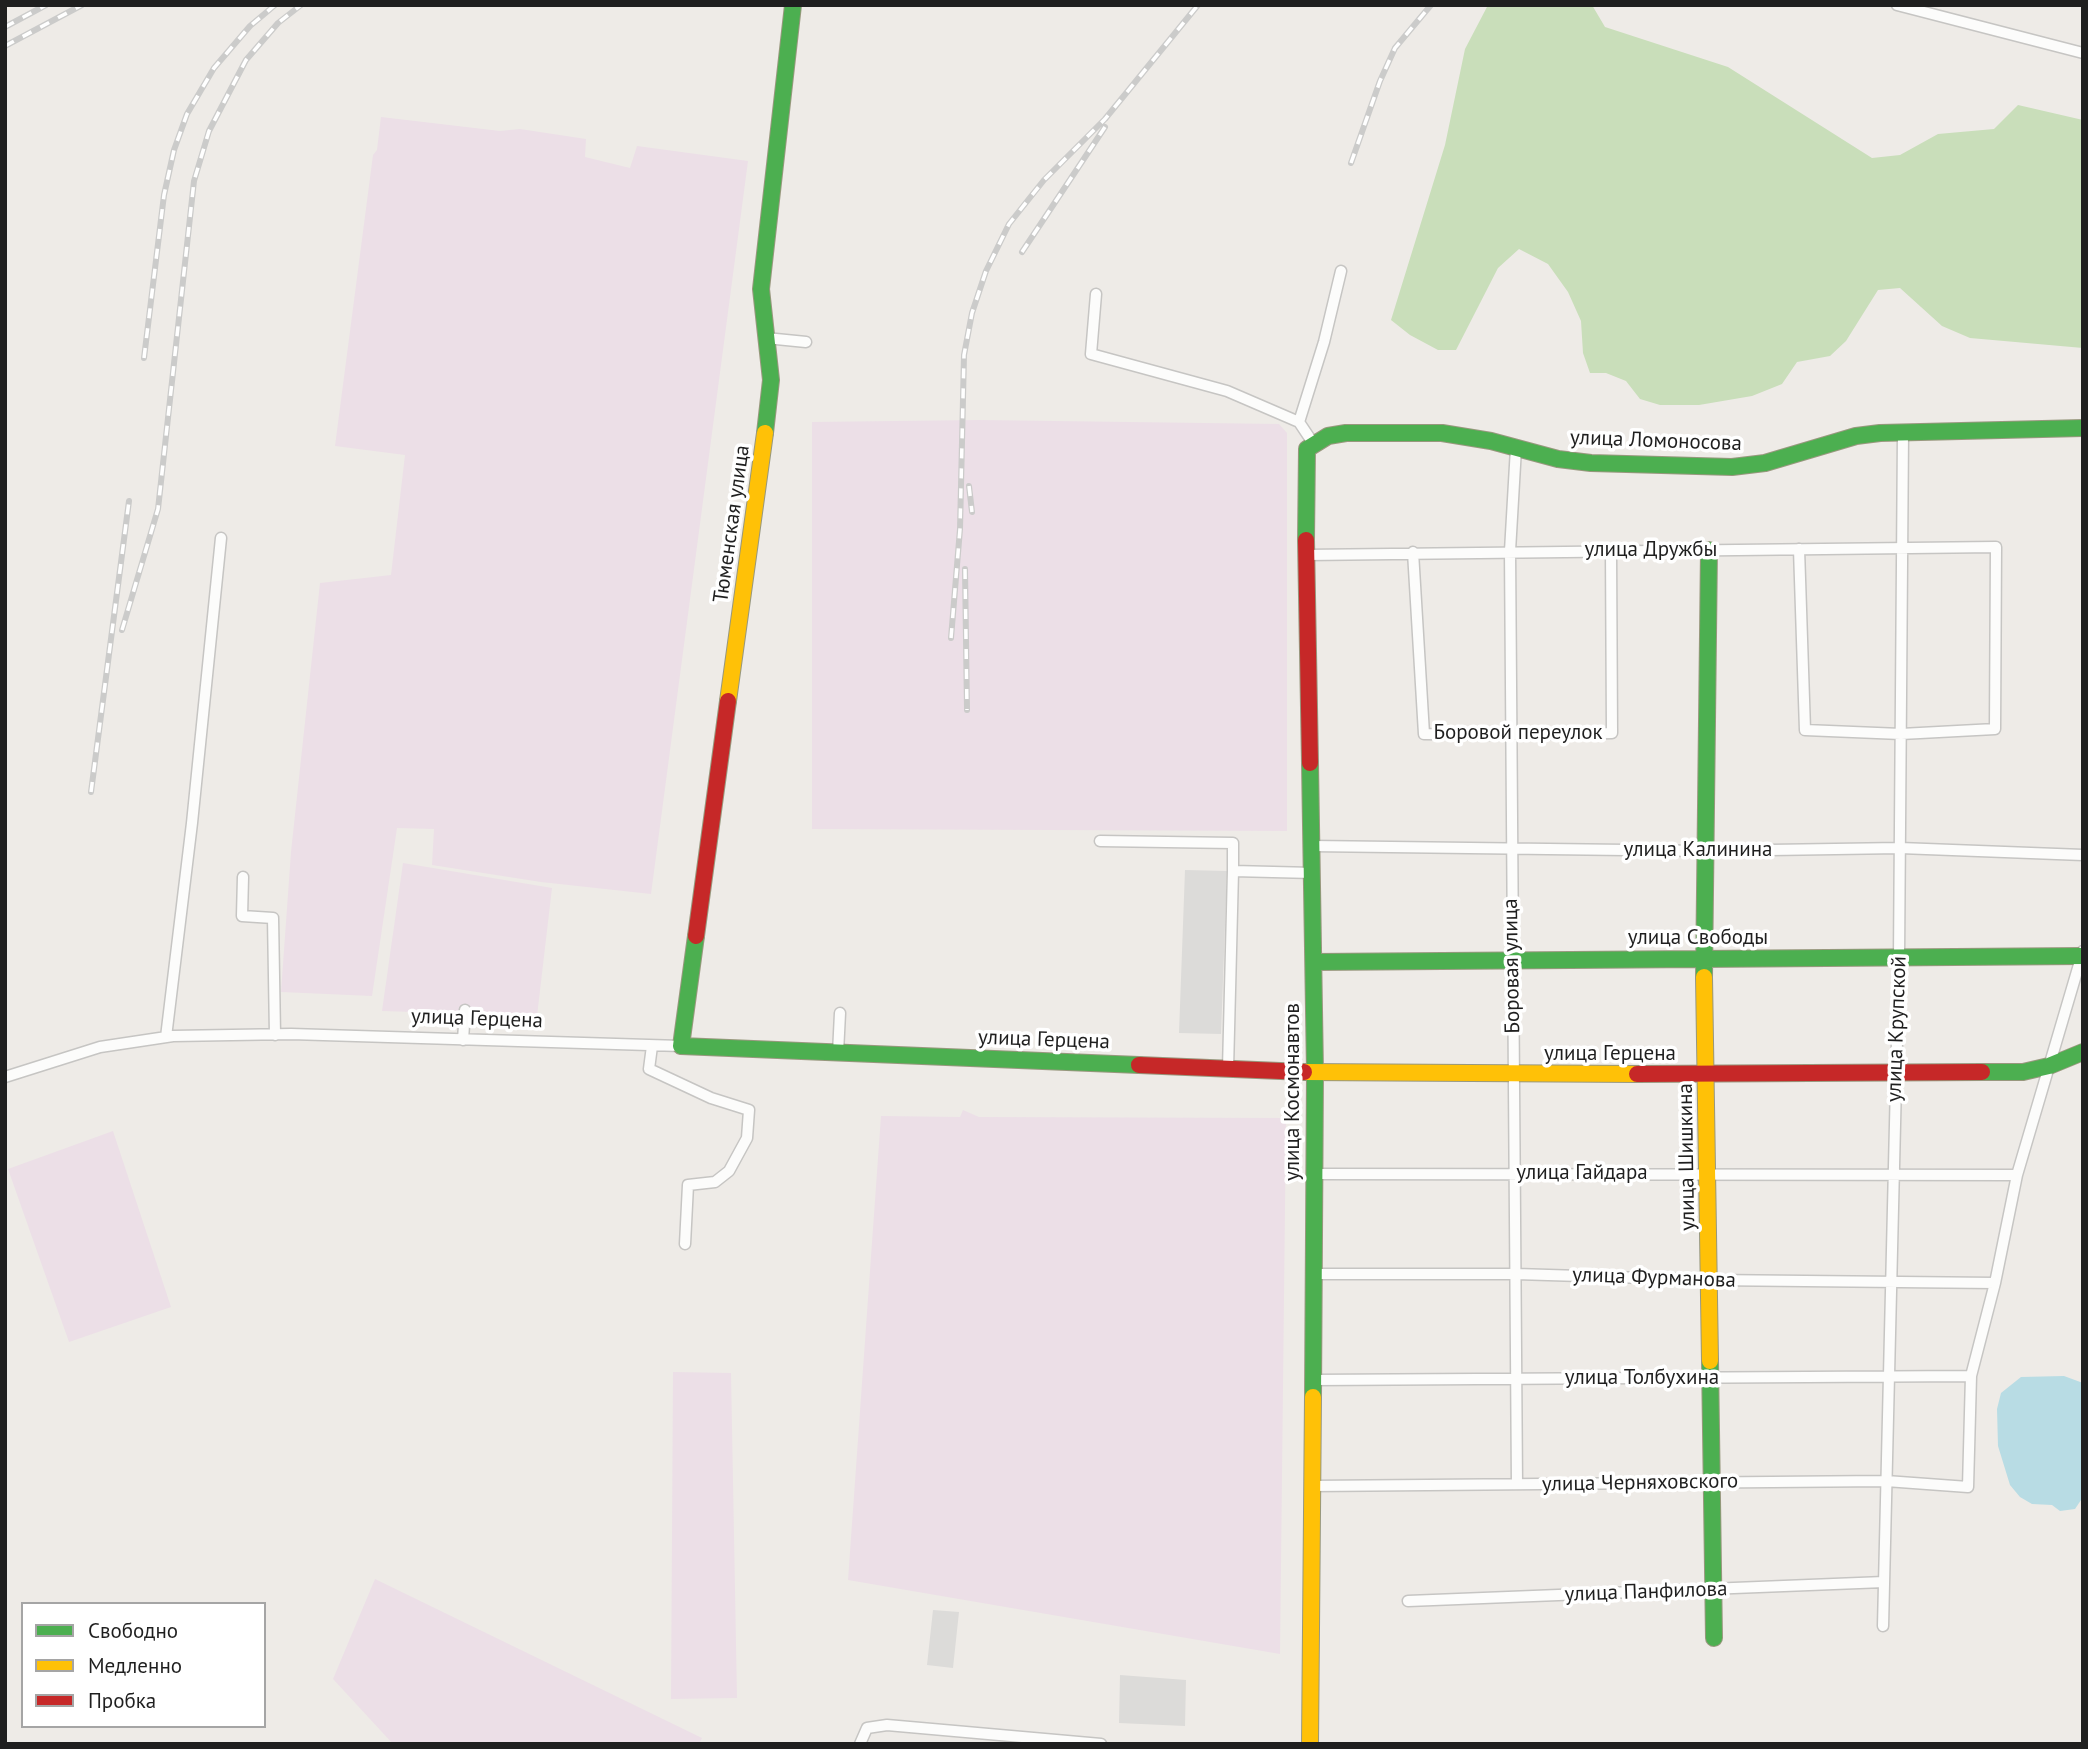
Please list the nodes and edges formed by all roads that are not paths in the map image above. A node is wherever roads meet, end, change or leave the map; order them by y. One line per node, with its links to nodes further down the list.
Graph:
1 (793, 5): 6 (street, Тюменская улица)
2 (1897, 5): 3 (street)
3 (2083, 53)
4 (1341, 271): 8 (street)
5 (1096, 294): 8 (street)
6 (766, 338): 7 (street); 43 (street, Тюменская улица)
7 (806, 342)
8 (1298, 422): 11 (street)
9 (2083, 428): 10 (street, улица Ломоносова)
10 (1903, 432): 12 (street, улица Ломоносова); 14 (street, улица Крупской)
11 (1313, 443): 12 (street, улица Ломоносова); 20 (street, улица Космонавтов)
12 (1516, 448): 17 (street, Боровая улица)
13 (221, 538): 40 (street)
14 (1902, 548): 15 (street, улица Дружбы); 21 (street, улица Крупской); 21 (street, улица Дружбы)
15 (1799, 549): 16 (street, улица Дружбы); 21 (street)
16 (1709, 550): 18 (street, улица Дружбы); 27 (street, улица Шишкина)
17 (1510, 551): 18 (street, улица Дружбы); 19 (street, улица Дружбы); 22 (street, Боровая улица)
18 (1611, 551): 22 (street, Боровой переулок)
19 (1413, 552): 20 (street, улица Дружбы); 22 (street, Боровой переулок)
20 (1306, 555): 24 (street, улица Космонавтов)
21 (1900, 734): 25 (street, улица Крупской)
22 (1510, 735): 26 (street, Боровая улица)
23 (1100, 841): 29 (street)
24 (1312, 846): 26 (street, улица Калинина); 30 (street, улица Космонавтов)
25 (1900, 848): 27 (street, улица Калинина); 28 (street, улица Калинина); 33 (street, улица Крупской)
26 (1510, 849): 27 (street, улица Калинина); 35 (street, Боровая улица)
27 (1705, 851): 34 (street, улица Шишкина)
28 (2083, 855)
29 (1233, 871): 30 (street); 47 (street)
30 (1313, 873): 36 (street, улица Космонавтов)
31 (243, 877): 39 (street)
32 (2082, 954): 33 (street, улица Свободы); 46 (street)
33 (1899, 957): 34 (street, улица Свободы); 49 (street, улица Крупской)
34 (1704, 959): 35 (street, улица Свободы); 50 (street, улица Шишкина)
35 (1511, 961): 36 (street, улица Свободы); 51 (street, Боровая улица)
36 (1314, 962): 48 (street, улица Космонавтов)
37 (465, 1010): 41 (street)
38 (840, 1013): 45 (street)
39 (275, 1035): 40 (street, улица Герцена); 41 (street, улица Герцена)
40 (166, 1037): 52 (street, улица Герцена)
41 (463, 1040): 42 (street, улица Герцена)
42 (652, 1046): 43 (street, улица Герцена); 58 (street)
43 (681, 1046): 45 (street, улица Герцена)
44 (2083, 1052): 46 (street, улица Герцена)
45 (838, 1053): 47 (street, улица Герцена)
46 (2049, 1066): 49 (street, улица Герцена); 56 (street)
47 (1228, 1069): 48 (street, улица Герцена)
48 (1315, 1072): 51 (street, улица Герцена); 54 (street, улица Космонавтов)
49 (1895, 1073): 50 (street, улица Герцена); 57 (street, улица Крупской)
50 (1707, 1074): 51 (street, улица Герцена); 55 (street, улица Шишкина)
51 (1516, 1075): 53 (street, Боровая улица)
52 (5, 1077)
53 (1516, 1172): 54 (street, улица Гайдара); 55 (street, улица Гайдара); 60 (street, Боровая улица)
54 (1315, 1174): 59 (street, улица Космонавтов)
55 (1708, 1174): 57 (street, улица Гайдара); 61 (street, улица Шишкина)
56 (2017, 1175): 57 (street, улица Гайдара); 63 (street)
57 (1893, 1177): 62 (street, улица Крупской)
58 (685, 1244)
59 (1314, 1273): 60 (street, улица Фурманова); 68 (street, улица Космонавтов)
60 (1516, 1274): 61 (street, улица Фурманова); 67 (street, Боровая улица)
61 (1710, 1280): 62 (street, улица Фурманова); 66 (street, улица Шишкина)
62 (1891, 1281): 63 (street, улица Фурманова); 64 (street, улица Крупской)
63 (1995, 1283): 65 (street)
64 (1888, 1376): 65 (street, улица Толбухина); 66 (street, улица Толбухина); 69 (street, улица Крупской)
65 (1971, 1376): 69 (street, улица Черняховского)
66 (1712, 1377): 67 (street, улица Толбухина); 70 (street, улица Шишкина)
67 (1517, 1378): 68 (street, улица Толбухина); 71 (street, Боровая улица)
68 (1313, 1380): 72 (street, улица Космонавтов)
69 (1886, 1481): 70 (street, улица Черняховского); 73 (street, улица Крупской)
70 (1713, 1482): 71 (street, улица Черняховского); 74 (street, улица Шишкина)
71 (1517, 1484): 72 (street, улица Черняховского)
72 (1312, 1486): 80 (street, улица Космонавтов)
73 (1884, 1582): 74 (street, улица Панфилова); 76 (street, улица Крупской)
74 (1714, 1589): 75 (street, улица Панфилова); 77 (street, улица Шишкина)
75 (1408, 1601)
76 (1883, 1626)
77 (1714, 1638)
78 (860, 1744): 79 (street)
79 (1101, 1744)
80 (1310, 1744)

